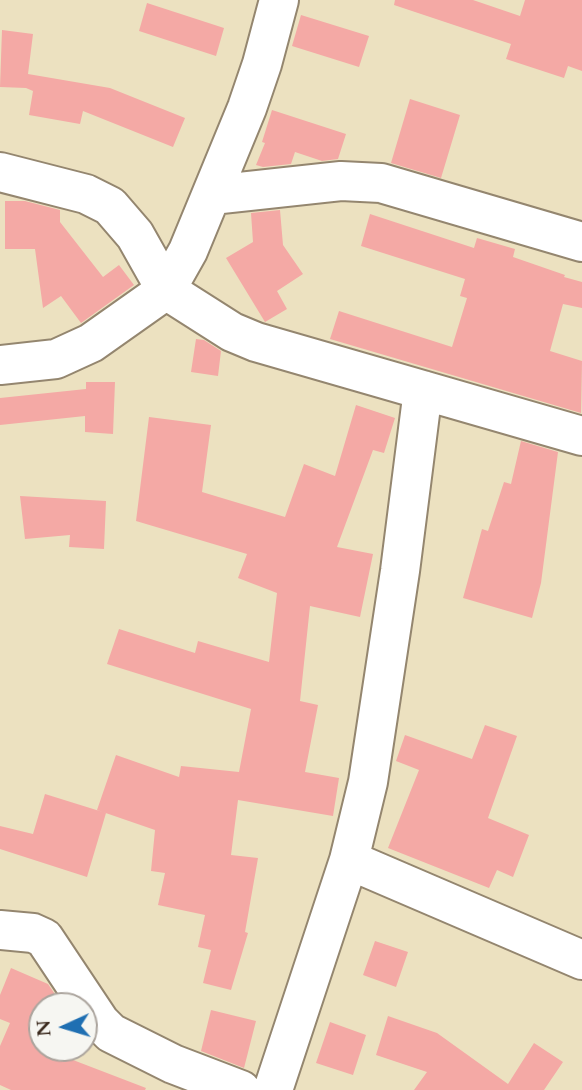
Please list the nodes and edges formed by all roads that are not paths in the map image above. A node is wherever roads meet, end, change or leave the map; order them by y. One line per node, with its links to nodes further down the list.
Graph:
1 (279, 0): 3 (street)
2 (0, 172): 5 (street)
3 (212, 195): 4 (street); 5 (street)
4 (582, 242)
5 (166, 290): 6 (street); 7 (street)
6 (0, 365)
7 (423, 390): 8 (street); 9 (street)
8 (582, 436)
9 (349, 860): 11 (street); 13 (street)
10 (0, 930): 12 (street)
11 (582, 960)
12 (241, 1090)
13 (273, 1090)

